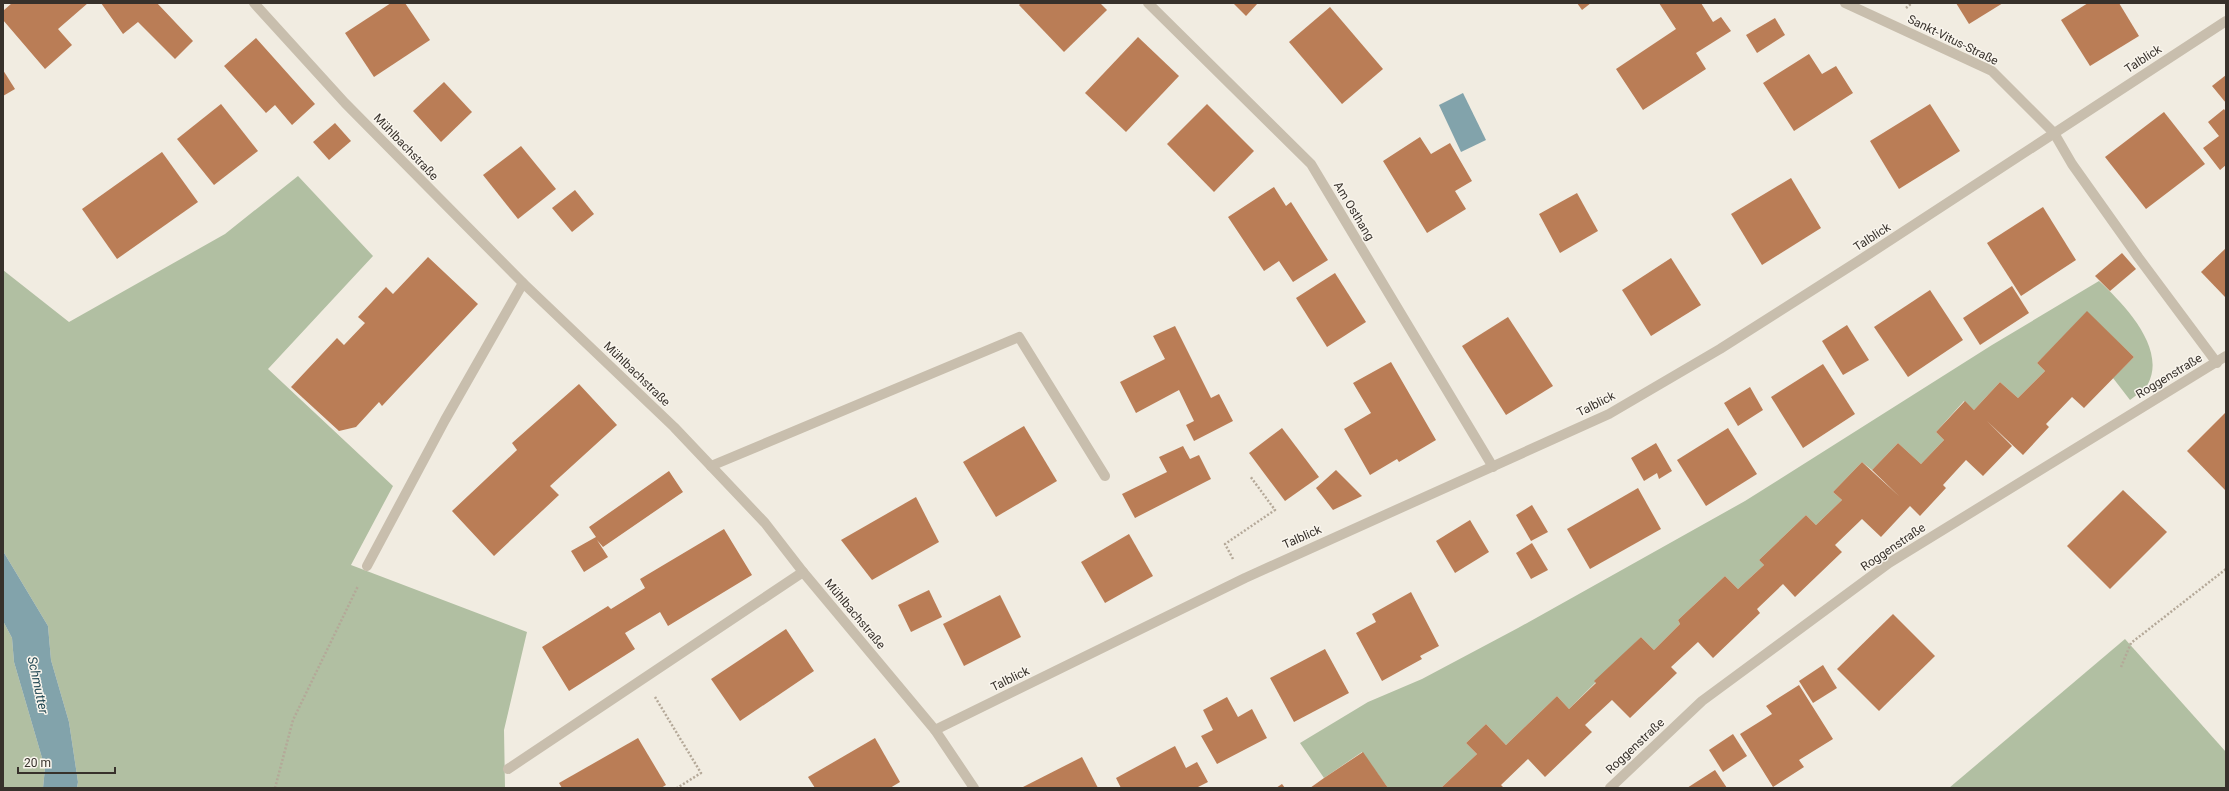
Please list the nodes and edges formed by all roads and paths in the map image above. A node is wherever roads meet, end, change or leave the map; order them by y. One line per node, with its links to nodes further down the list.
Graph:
1 (254, 3): 7 (street, Mühlbachstraße)
2 (1148, 3): 11 (street, Am Osthang)
3 (1845, 3): 5 (street, Sankt-Vitus-Straße)
4 (2226, 21): 5 (street, Talblick)
5 (2054, 133): 6 (street, Sankt-Vitus-Straße); 11 (street, Talblick)
6 (2138, 257): 9 (street, Roggenstraße)
7 (523, 283): 10 (street, Mühlbachstraße); 14 (street)
8 (2226, 356): 9 (street, Roggenstraße)
9 (2216, 363): 25 (street, Roggenstraße)
10 (711, 466): 12 (street); 16 (street, Mühlbachstraße)
11 (1494, 467): 17 (street, Talblick)
12 (1105, 476)
13 (1250, 476): 17 (path)
14 (367, 566): 22 (path)
15 (2226, 569): 18 (path)
16 (804, 572): 19 (street); 20 (street, Mühlbachstraße)
17 (1245, 578): 20 (street, Talblick)
18 (2121, 666)
19 (644, 678): 21 (street); 23 (path)
20 (935, 730): 24 (street, Mühlbachstraße)
21 (508, 769)
22 (274, 788)
23 (677, 788)
24 (974, 788)
25 (1610, 788)

